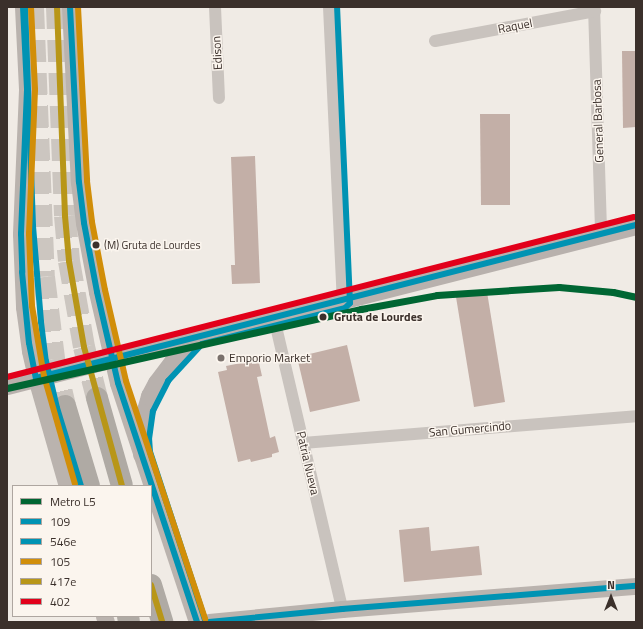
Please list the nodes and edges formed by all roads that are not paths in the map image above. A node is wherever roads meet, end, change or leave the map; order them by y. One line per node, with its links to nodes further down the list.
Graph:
1 (23, 7): 14 (main road)
2 (70, 7): 13 (main road)
3 (214, 7): 7 (street, Edison)
4 (329, 7): 10 (street)
5 (595, 9): 6 (street, Raquel); 9 (street, General Barbosa)
6 (435, 41)
7 (219, 98)
8 (636, 225): 9 (main road)
9 (601, 234): 10 (main road)
10 (343, 300): 11 (main road)
11 (274, 318): 12 (main road); 19 (street, Patria Nueva)
12 (198, 337): 13 (main road); 20 (main road)
13 (111, 358): 14 (main road); 20 (main road)
14 (36, 378): 15 (main road); 21 (main road)
15 (7, 385)
16 (97, 398): 23 (highway)
17 (65, 406): 22 (highway)
18 (636, 416): 19 (street, San Gumercindo)
19 (303, 443): 26 (street, Patria Nueva)
20 (142, 454): 28 (main road)
21 (67, 485)
22 (89, 485)
23 (122, 485)
24 (636, 586): 26 (main road)
25 (152, 588): 27 (highway)
26 (342, 609): 29 (main road)
27 (162, 622)
28 (197, 622)
29 (209, 622)

